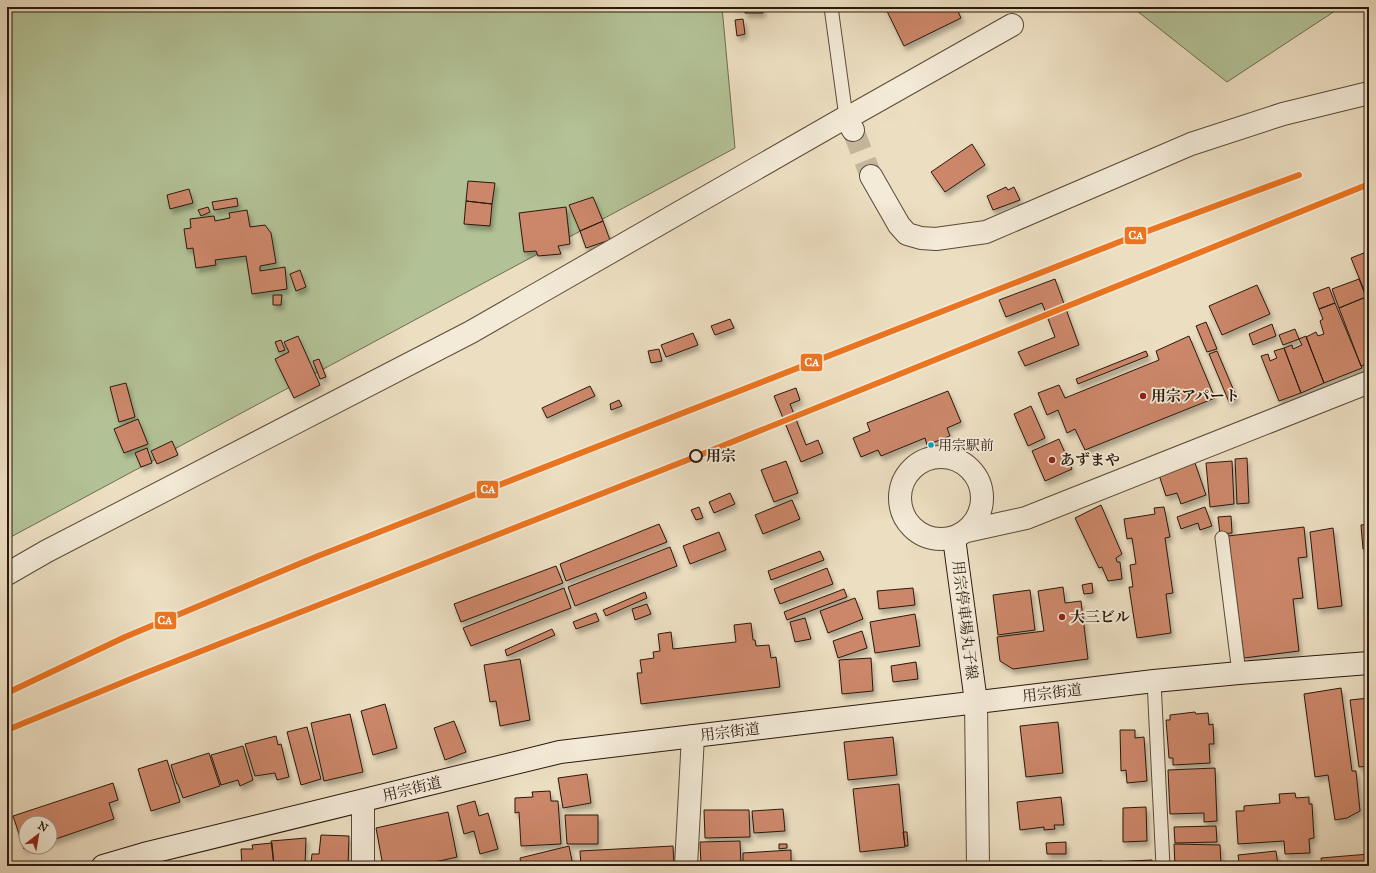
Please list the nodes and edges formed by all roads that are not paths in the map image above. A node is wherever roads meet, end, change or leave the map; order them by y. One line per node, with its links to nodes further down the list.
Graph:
1 (831, 7): 4 (lane)
2 (1012, 25): 4 (street)
3 (1369, 93): 5 (street)
4 (849, 123): 8 (street)
5 (872, 176)
6 (1369, 382): 12 (street, 用宗停車場丸子線)
7 (1222, 538): 10 (lane)
8 (7, 574)
9 (1369, 663): 10 (street, 用宗街道)
10 (1239, 673): 11 (street, 用宗街道)
11 (1154, 681): 12 (street, 用宗街道); 19 (lane)
12 (976, 702): 13 (street, 用宗街道); 18 (street, 用宗停車場丸子線)
13 (693, 736): 14 (street, 用宗街道); 17 (street)
14 (363, 801): 15 (street, 用宗街道); 16 (street)
15 (103, 866)
16 (363, 866)
17 (686, 866)
18 (978, 866)
19 (1163, 866)

